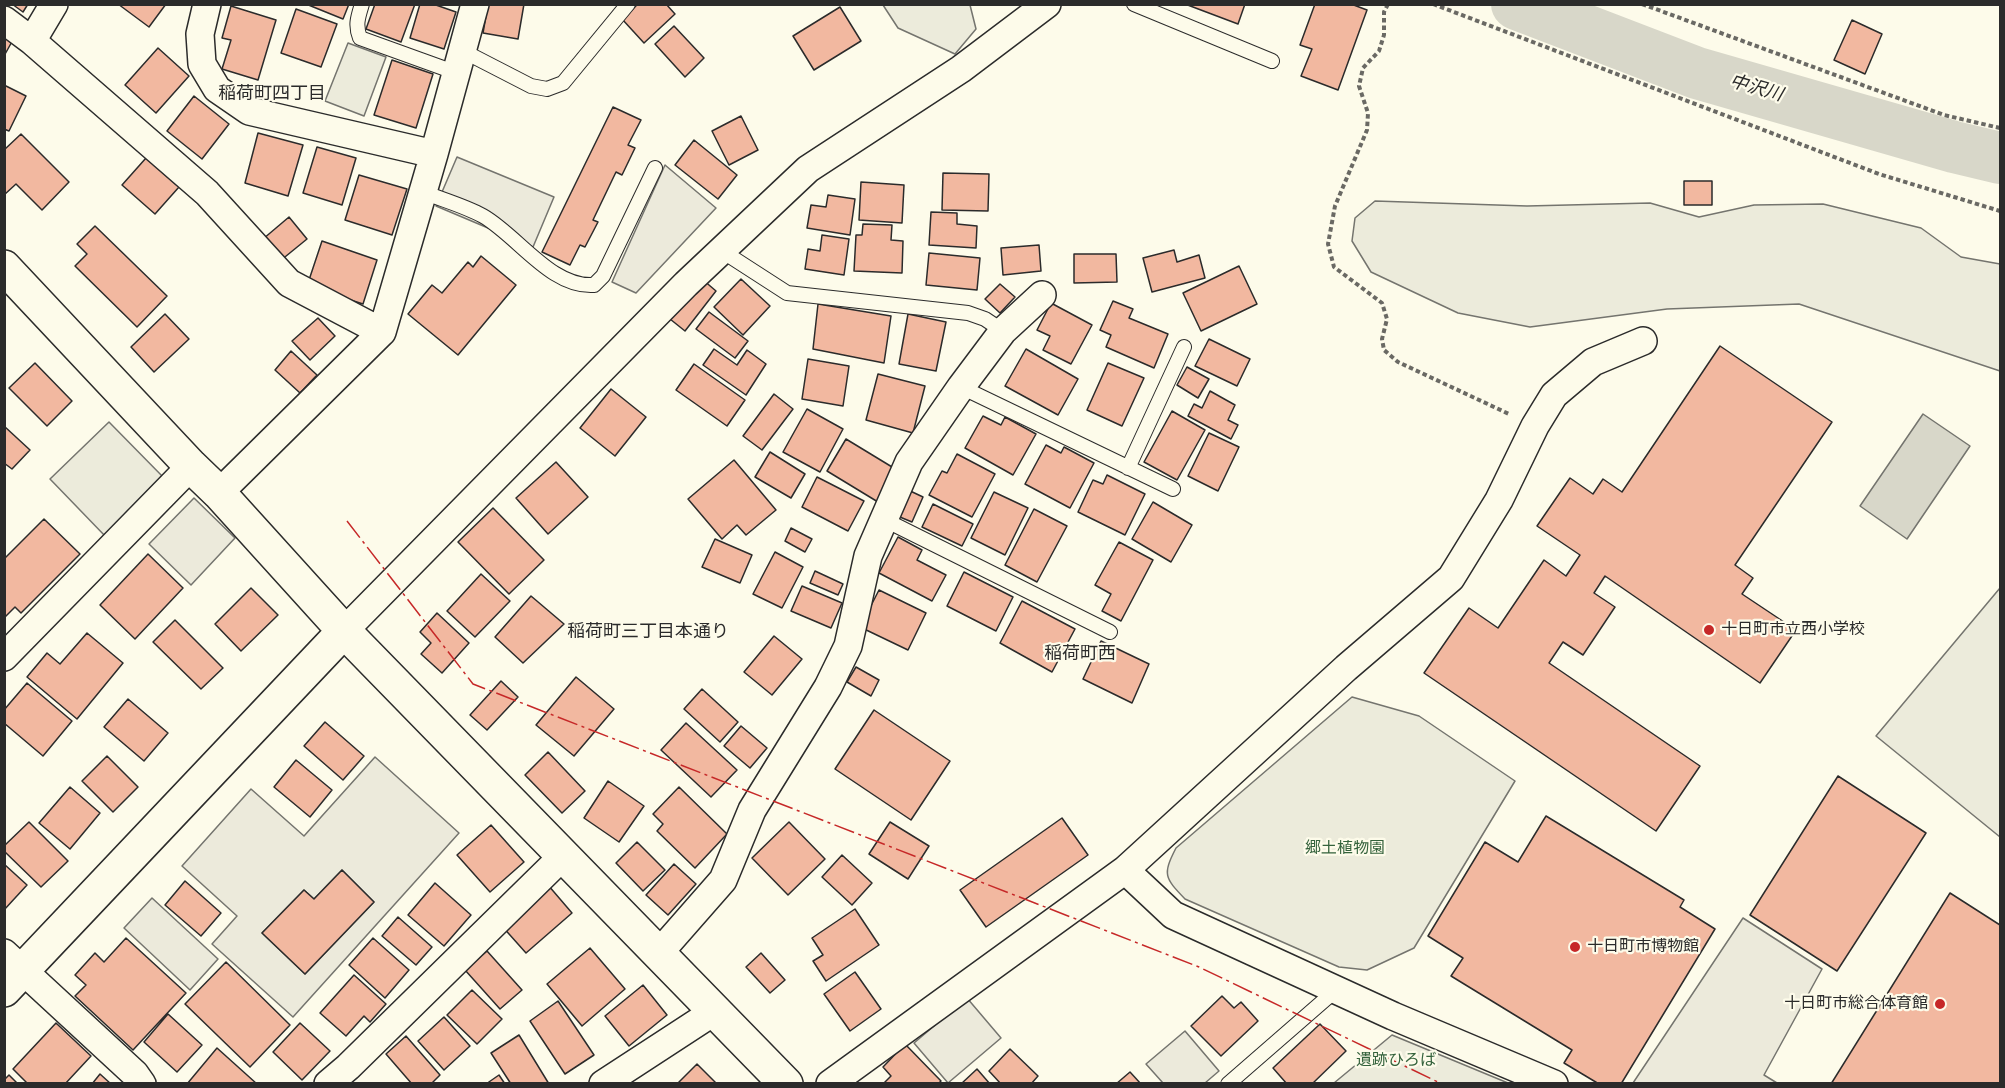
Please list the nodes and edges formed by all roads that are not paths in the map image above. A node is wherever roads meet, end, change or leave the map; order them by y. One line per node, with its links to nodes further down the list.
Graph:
1 (54, 4): 9 (street)
2 (207, 4): 12 (street)
3 (362, 4): 11 (lane)
4 (476, 4): 11 (street)
5 (628, 4): 11 (lane)
6 (1047, 4): 15 (street)
7 (1134, 4): 10 (lane)
8 (4, 20): 9 (street)
9 (32, 41): 19 (street)
10 (1272, 61)
11 (460, 62): 12 (street)
12 (434, 154): 14 (street)
13 (655, 168): 14 (lane)
14 (423, 192): 19 (street)
15 (722, 251): 18 (lane); 28 (street)
16 (4, 267): 23 (street)
17 (1042, 295): 18 (street)
18 (1003, 331): 22 (street)
19 (382, 332): 26 (street)
20 (1643, 341): 32 (street)
21 (1184, 347): 24 (lane)
22 (960, 387): 24 (lane); 27 (street)
23 (191, 466): 26 (street); 30 (street)
24 (1128, 468): 25 (lane)
25 (1173, 489)
26 (219, 493): 28 (street)
27 (883, 519): 29 (lane); 33 (street)
28 (344, 631): 31 (street); 34 (street)
29 (1110, 632)
30 (4, 657)
31 (564, 855): 33 (street); 38 (street)
32 (1125, 870): 35 (street); 41 (street)
33 (659, 953): 36 (street)
34 (11, 971): 37 (street)
35 (1336, 990): 42 (lane); 43 (street)
36 (715, 1011): 39 (street); 40 (street)
37 (142, 1083)
38 (328, 1083)
39 (603, 1083)
40 (786, 1083)
41 (830, 1083)
42 (1228, 1083)
43 (1554, 1083)

